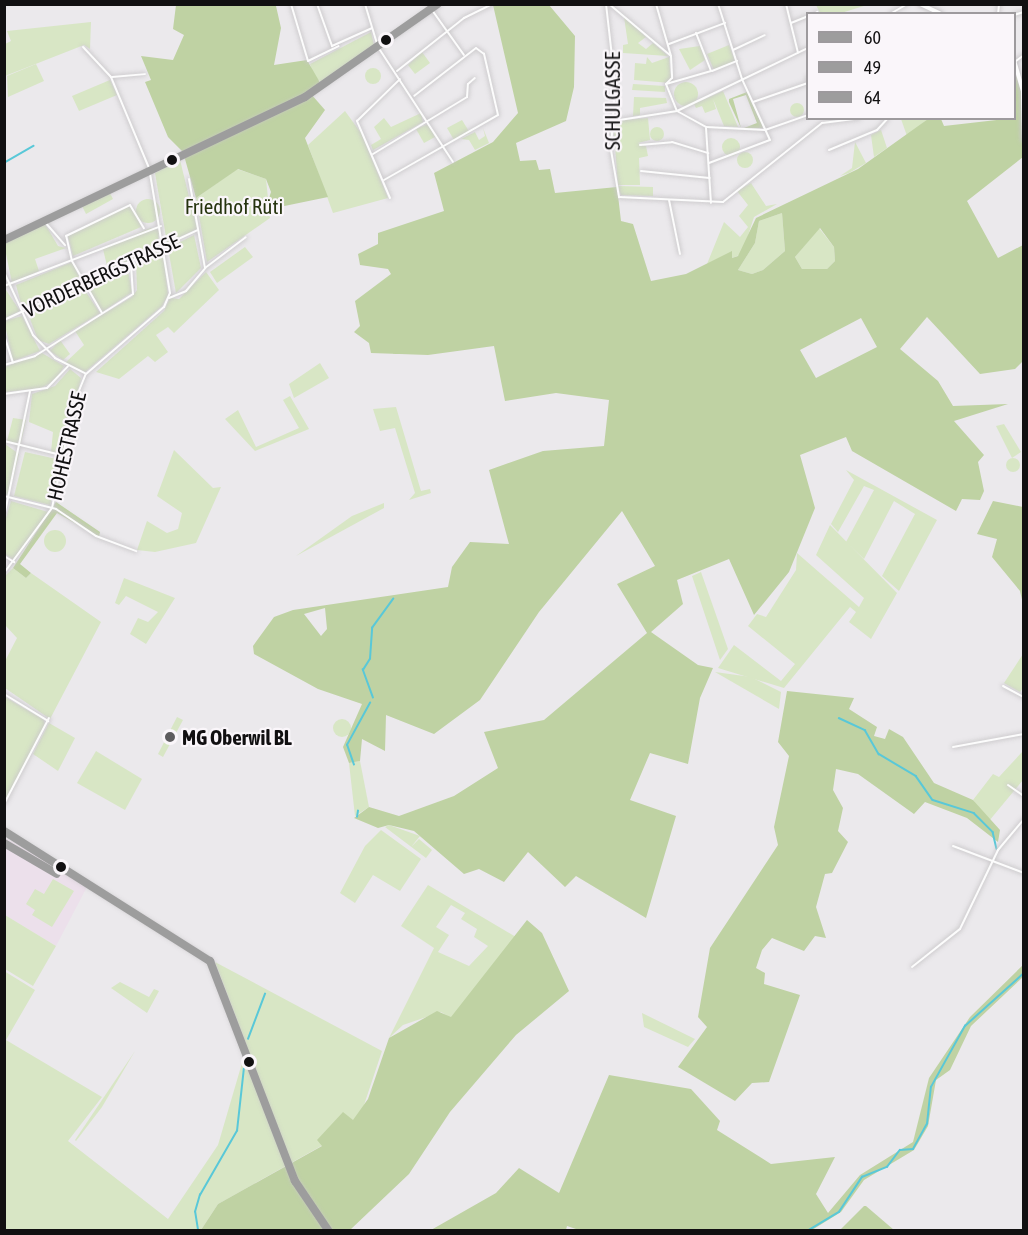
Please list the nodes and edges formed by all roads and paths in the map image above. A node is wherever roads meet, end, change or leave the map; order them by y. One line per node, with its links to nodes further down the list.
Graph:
1 (291, 4): 23 (street)
2 (317, 4): 23 (street)
3 (365, 4): 18 (street)
4 (439, 4): 12 (street)
5 (492, 4): 19 (street)
6 (608, 4): 30 (street); 51 (street, SCHULGASSE)
7 (656, 4): 22 (street)
8 (718, 4): 16 (street)
9 (786, 4): 17 (street)
10 (907, 4): 13 (street)
11 (920, 4): 14 (street)
12 (432, 10): 19 (street); 25 (street)
13 (893, 12)
14 (937, 12)
15 (806, 16): 17 (street)
16 (725, 22): 20 (street); 27 (street)
17 (790, 24): 28 (street)
18 (372, 28): 23 (street); 25 (street)
19 (447, 30): 29 (street); 34 (street)
20 (696, 33): 22 (street); 33 (street)
21 (765, 35): 27 (street)
22 (668, 44): 30 (street)
23 (339, 46)
24 (83, 47): 36 (street)
25 (378, 47): 34 (street); 63 (street)
26 (806, 48): 28 (street)
27 (733, 50): 31 (street)
28 (798, 52): 39 (street)
29 (464, 55): 43 (street); 57 (street)
30 (671, 56): 41 (street)
31 (737, 61): 33 (street); 39 (street)
32 (1016, 68): 42 (street)
33 (711, 71): 41 (street)
34 (396, 72): 38 (street)
35 (145, 75): 36 (street)
36 (111, 77): 63 (street)
37 (475, 78): 47 (street)
38 (401, 79): 43 (street); 60 (street)
39 (742, 79): 44 (street); 45 (street)
40 (806, 80): 44 (street)
41 (666, 84): 45 (street)
42 (1023, 91): 55 (street)
43 (414, 96): 47 (street)
44 (753, 102): 54 (street)
45 (676, 111): 51 (street); 53 (street)
46 (806, 115): 54 (street)
47 (427, 120): 57 (street); 60 (street)
48 (821, 120): 52 (street)
49 (845, 120): 52 (street)
50 (886, 120): 58 (street)
51 (613, 121): 69 (street, SCHULGASSE)
52 (822, 123): 70 (street)
53 (706, 127): 54 (street); 59 (street)
54 (765, 130): 62 (street)
55 (1023, 140)
56 (639, 145): 59 (street)
57 (443, 146): 61 (street); 67 (street)
58 (829, 150)
59 (708, 153): 62 (street)
60 (373, 154): 67 (street)
61 (453, 162)
62 (709, 163): 65 (street)
63 (150, 170): 71 (street); 72 (street)
64 (641, 171): 65 (street)
65 (710, 178): 70 (street)
66 (189, 179): 74 (street)
67 (384, 180): 68 (street)
68 (390, 198)
69 (669, 200): 70 (street); 79 (street)
70 (711, 203)
71 (44, 221): 76 (street); 77 (street)
72 (162, 225): 73 (street); 78 (street)
73 (144, 228): 77 (street); 80 (street)
74 (198, 230): 78 (street, VORDERBERGSTRASSE); 82 (street)
75 (246, 237): 82 (street, HOHESTRASSE)
76 (4, 240)
77 (65, 245): 80 (street)
78 (164, 246): 81 (street, VORDERBERGSTRASSE); 87 (street)
79 (680, 254)
80 (72, 261): 84 (street); 85 (street)
81 (131, 262): 84 (street, VORDERBERGSTRASSE); 89 (street)
82 (205, 268): 87 (street, HOHESTRASSE)
83 (4, 272): 85 (street)
84 (84, 284): 88 (street, VORDERBERGSTRASSE); 89 (street)
85 (11, 285): 86 (street); 88 (street)
86 (4, 286)
87 (169, 298): 96 (street, HOHESTRASSE)
88 (22, 312): 90 (street, VORDERBERGSTRASSE); 92 (street)
89 (102, 313): 92 (street)
90 (4, 320)
91 (4, 335): 93 (street)
92 (45, 349): 93 (street); 95 (street)
93 (13, 363): 94 (street)
94 (4, 365)
95 (68, 366): 96 (street); 97 (street)
96 (86, 374): 101 (street, HOHESTRASSE)
97 (30, 392): 98 (street); 100 (street)
98 (4, 394)
99 (4, 441): 100 (street)
100 (22, 449): 101 (street); 103 (street)
101 (65, 456): 104 (street, HOHESTRASSE)
102 (4, 496): 103 (street)
103 (11, 498): 104 (street); 105 (street)
104 (52, 508): 106 (street); 108 (street, HOHESTRASSE)
105 (4, 517)
106 (136, 551)
107 (4, 556): 108 (street)
108 (14, 562): 109 (street, HOHESTRASSE)
109 (4, 573)
110 (1003, 686): 112 (street)
111 (4, 694): 117 (street)
112 (1023, 697)
113 (1023, 734): 114 (street)
114 (953, 747)
115 (1008, 785): 116 (street)
116 (1023, 796)
117 (4, 804)
118 (1023, 819): 121 (street)
119 (4, 831): 124 (street)
120 (953, 846): 121 (street)
121 (993, 865): 122 (street); 123 (street)
122 (1023, 873)
123 (912, 967)
124 (328, 1230)

